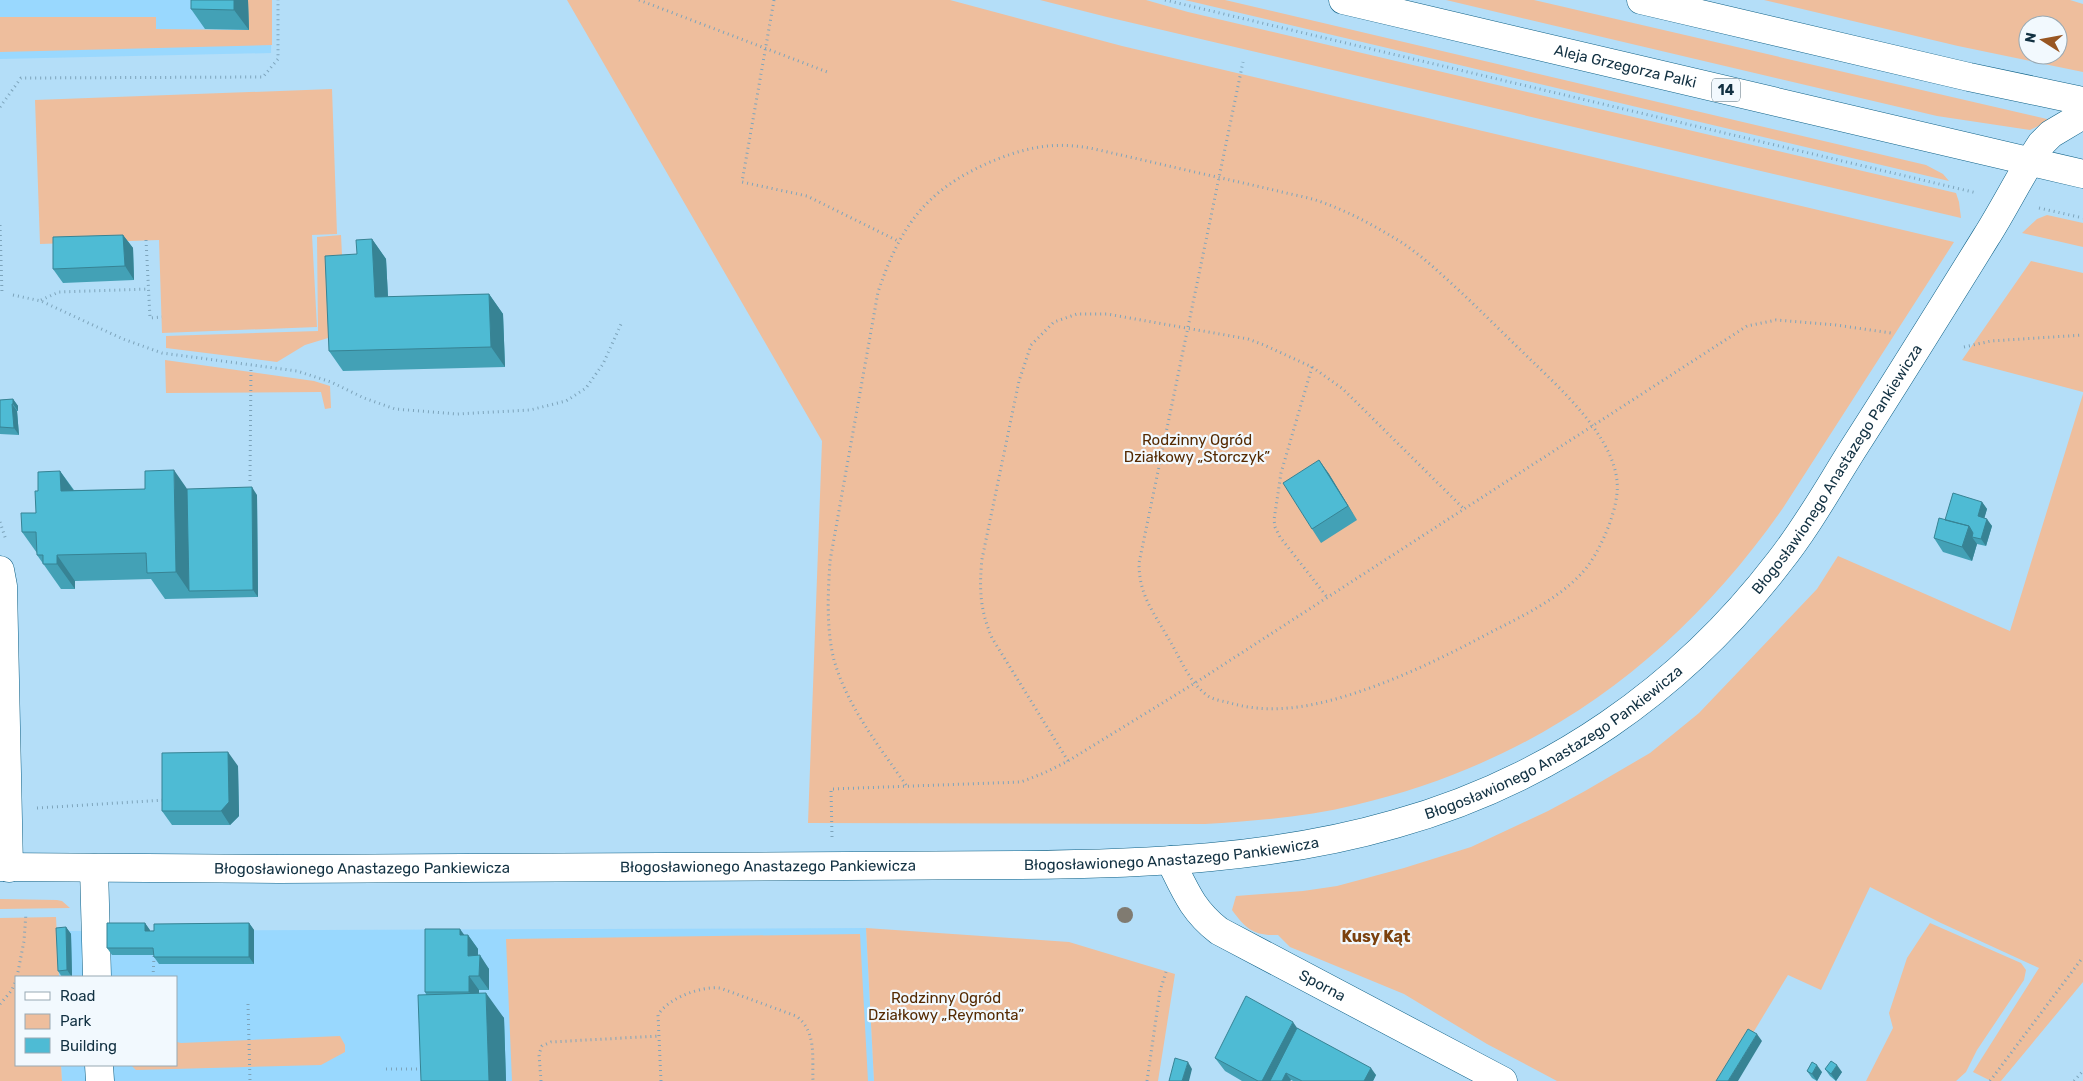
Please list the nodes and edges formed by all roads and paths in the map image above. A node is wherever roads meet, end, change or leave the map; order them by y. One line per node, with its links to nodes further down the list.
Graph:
1 (278, 0): 11 (path)
2 (639, 0): 7 (path)
3 (774, 0): 7 (path)
4 (1165, 0): 16 (path)
5 (1343, 0): 13 (street, Aleja Grzegorza Palki / 14)
6 (1641, 0): 10 (street)
7 (766, 48): 9 (path); 20 (path)
8 (1243, 62): 15 (path)
9 (830, 73)
10 (2083, 101)
11 (0, 108)
12 (2083, 115): 13 (street, Błogosławionego Anastazego Pankiewicza)
13 (2030, 162): 14 (street, Aleja Grzegorza Palki / 14); 16 (street, Błogosławionego Anastazego Pankiewicza)
14 (2083, 174)
15 (1220, 177): 20 (path); 27 (path); 33 (path)
16 (2008, 200): 17 (path); 29 (street, Błogosławionego Anastazego Pankiewicza)
17 (2083, 218)
18 (0, 226): 22 (path)
19 (146, 240): 21 (path)
20 (898, 241): 40 (path)
21 (149, 289): 24 (path); 25 (path)
22 (2, 294)
23 (13, 295): 24 (path)
24 (41, 301): 31 (path)
25 (162, 317)
26 (622, 322): 31 (path)
27 (1188, 328): 32 (path); 38 (path); 39 (path)
28 (2083, 335): 30 (path)
29 (1919, 345): 33 (path); 43 (street, Błogosławionego Anastazego Pankiewicza)
30 (1964, 347)
31 (251, 366): 34 (path)
32 (1312, 367): 35 (path); 37 (path)
33 (1594, 426): 35 (path); 38 (path)
34 (250, 481)
35 (1464, 509): 37 (path)
36 (0, 570): 45 (street)
37 (1327, 597): 38 (path)
38 (1195, 683): 39 (path)
39 (1068, 761): 40 (path)
40 (906, 785): 44 (path)
41 (165, 800): 42 (path)
42 (32, 808)
43 (1170, 860): 44 (street, Błogosławionego Anastazego Pankiewicza); 68 (street, Sporna)
44 (832, 866): 46 (street, Błogosławionego Anastazego Pankiewicza)
45 (5, 868): 46 (street, Błogosławionego Anastazego Pankiewicza)
46 (94, 868): 52 (street)
47 (26, 913): 51 (path)
48 (154, 955): 53 (path)
49 (2083, 957): 69 (path)
50 (1166, 972): 67 (path)
51 (18, 976)
52 (97, 976)
53 (153, 976)
54 (15, 983): 55 (path)
55 (0, 1004)
56 (248, 1004): 63 (path)
57 (659, 1036): 64 (path); 65 (path); 66 (path)
58 (100, 1066): 62 (street)
59 (386, 1069): 60 (path)
60 (431, 1070)
61 (2083, 1071): 70 (path)
62 (100, 1081)
63 (250, 1081)
64 (541, 1081)
65 (662, 1081)
66 (813, 1081)
67 (1147, 1081)
68 (1503, 1081)
69 (1990, 1081)
70 (2074, 1081)

